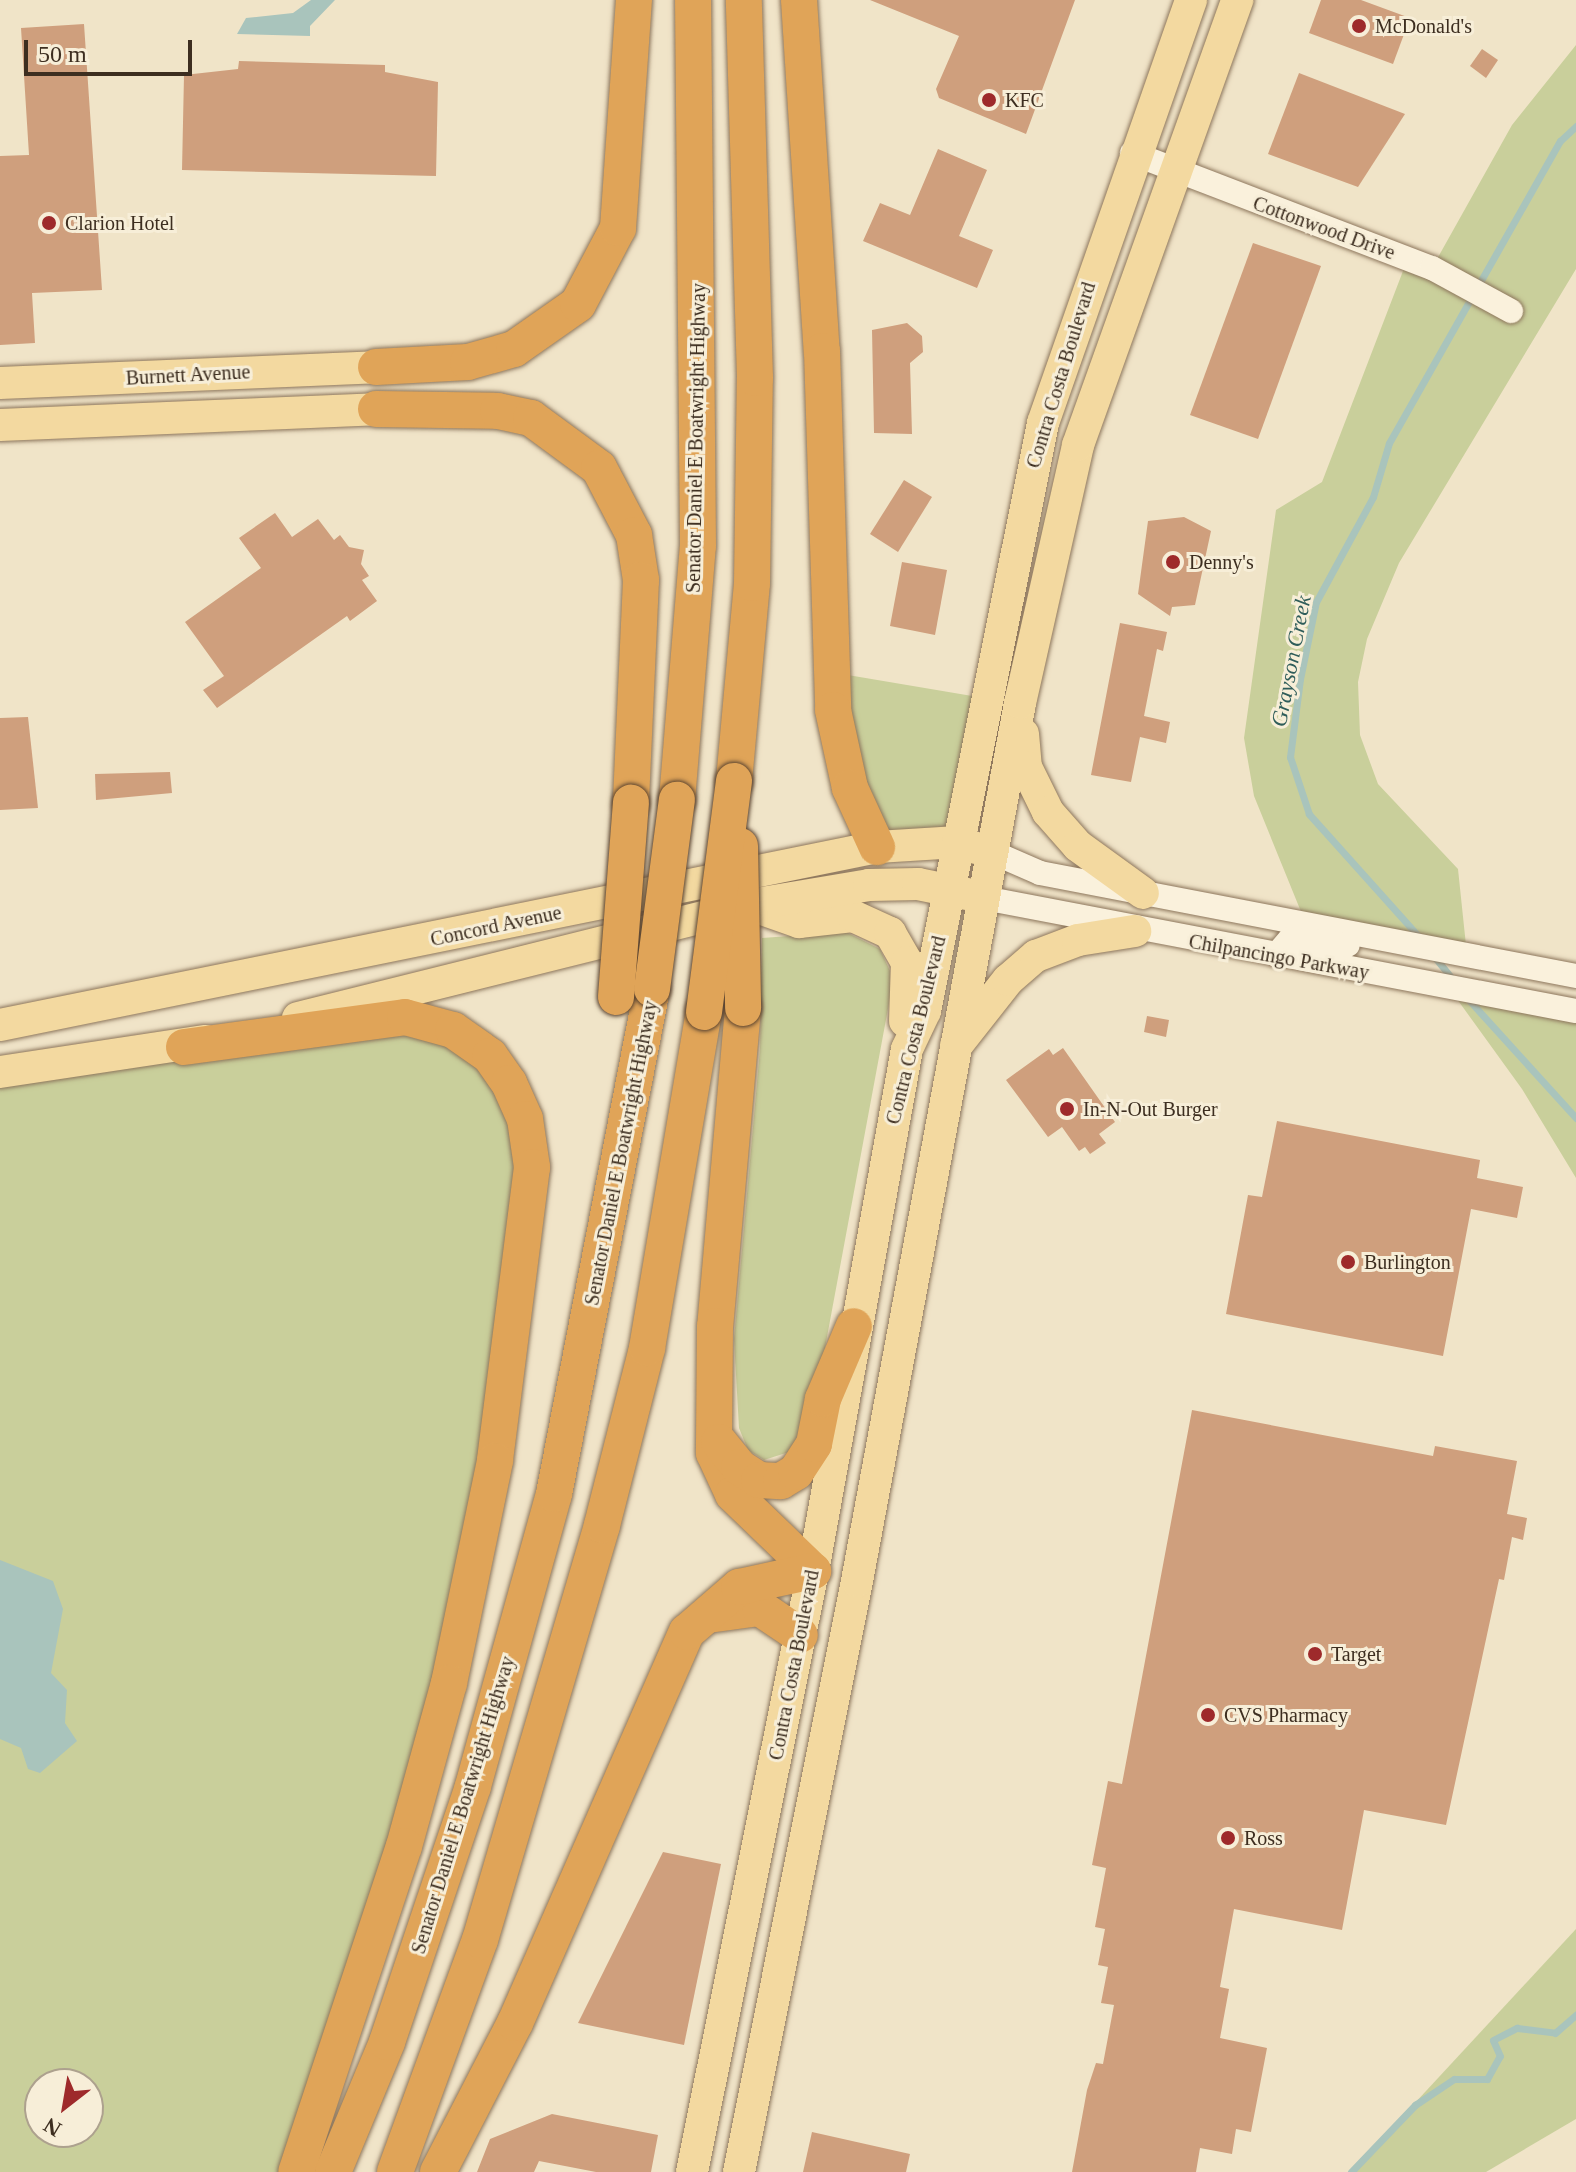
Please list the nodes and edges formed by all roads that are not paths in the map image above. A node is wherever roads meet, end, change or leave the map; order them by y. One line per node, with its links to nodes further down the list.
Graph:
1 (634, 0): 12 (highway)
2 (693, 0): 37 (highway, Senator Daniel E Boatwright Highway, bridge)
3 (744, 0): 17 (highway)
4 (799, 0): 19 (highway)
5 (1191, 0): 7 (main road, Contra Costa Boulevard)
6 (1237, 0): 8 (main road, Contra Costa Boulevard)
7 (1132, 153): 8 (street, Cottonwood Drive); 9 (main road, Contra Costa Boulevard)
8 (1175, 171): 10 (street, Cottonwood Drive); 11 (main road, Contra Costa Boulevard)
9 (1118, 196): 11 (main road); 18 (main road, Contra Costa Boulevard)
10 (1511, 311)
11 (1113, 340): 16 (main road, Contra Costa Boulevard)
12 (376, 367): 13 (main road, Burnett Avenue)
13 (0, 383)
14 (376, 409): 15 (main road, Burnett Avenue); 37 (highway, bridge)
15 (0, 425)
16 (1020, 703): 20 (main road, Contra Costa Boulevard); 22 (main road)
17 (734, 781): 39 (highway, bridge); 45 (highway, bridge)
18 (958, 842): 19 (main road, Concord Avenue); 20 (main road, Concord Avenue); 21 (main road, Contra Costa Boulevard)
19 (877, 847): 32 (main road, Concord Avenue)
20 (992, 852): 22 (street, Chilpancingo Parkway); 23 (main road, Contra Costa Boulevard)
21 (948, 889): 23 (main road, Concord Avenue); 24 (main road, Concord Avenue); 34 (main road, Contra Costa Boulevard)
22 (1143, 893): 26 (street, Chilpancingo Parkway)
23 (984, 898): 25 (street, Chilpancingo Parkway); 35 (main road, Contra Costa Boulevard)
24 (750, 905): 33 (main road, Concord Avenue); 34 (main road)
25 (1135, 931): 27 (street, Chilpancingo Parkway); 35 (main road)
26 (1389, 940): 27 (street); 28 (street, Chilpancingo Parkway)
27 (1276, 955): 30 (street, Chilpancingo Parkway)
28 (1576, 976)
29 (1576, 991): 30 (street)
30 (1503, 998): 31 (street, Chilpancingo Parkway)
31 (1576, 1011)
32 (0, 1025)
33 (184, 1047): 36 (main road, Concord Avenue); 43 (highway)
34 (907, 1049): 38 (main road, Contra Costa Boulevard)
35 (951, 1052): 48 (main road, Contra Costa Boulevard)
36 (0, 1072)
37 (640, 1075): 44 (highway, Senator Daniel E Boatwright Highway)
38 (854, 1326): 39 (highway); 40 (main road, Contra Costa Boulevard)
39 (711, 1431): 40 (highway)
40 (813, 1571): 41 (highway); 42 (main road, Contra Costa Boulevard)
41 (703, 1615): 42 (highway); 46 (highway)
42 (800, 1635): 47 (main road, Contra Costa Boulevard)
43 (296, 2172)
44 (333, 2172)
45 (395, 2172)
46 (438, 2172)
47 (692, 2172)
48 (739, 2172)

